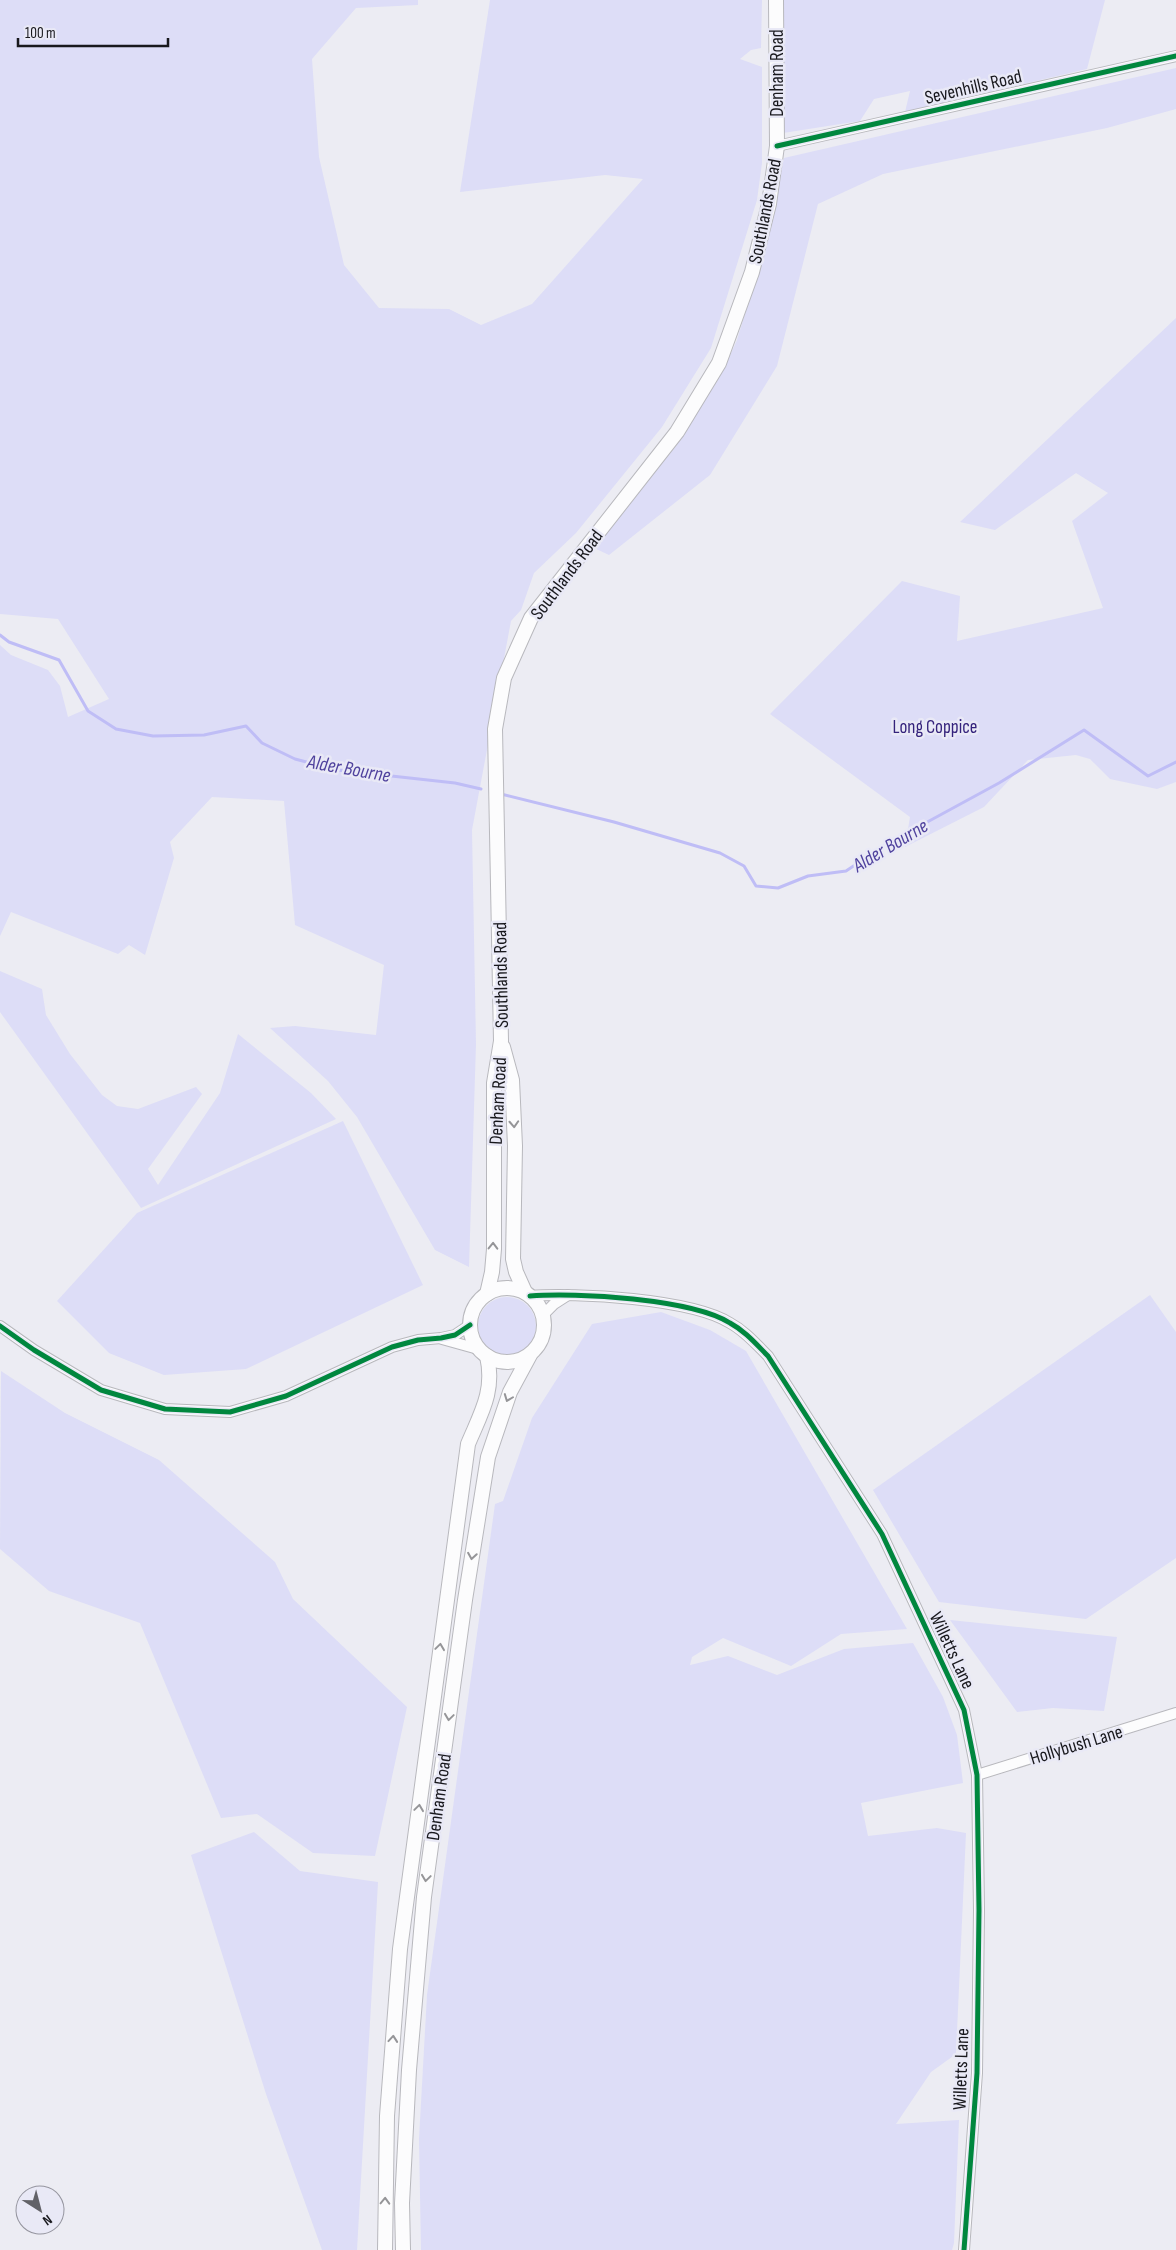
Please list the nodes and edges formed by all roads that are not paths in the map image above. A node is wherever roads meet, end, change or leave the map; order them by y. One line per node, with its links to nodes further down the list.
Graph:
1 (776, 0): 3 (main road, Denham Road)
2 (1176, 56): 3 (street, Sevenhills Road)
3 (777, 146): 4 (main road, Southlands Road)
4 (501, 1041): 5 (main road, Denham Road, one-way to 4); 6 (main road, Denham Road, one-way to 6)
5 (487, 1294): 6 (main road); 9 (main road)
6 (527, 1294): 7 (street, Willetts Lane); 8 (main road)
7 (568, 1295): 8 (street); 15 (street, Willetts Lane)
8 (543, 1315): 13 (main road)
9 (470, 1325): 11 (street); 12 (main road)
10 (0, 1326): 11 (street)
11 (441, 1338): 12 (street)
12 (482, 1353): 13 (main road); 16 (main road, Denham Road, one-way to 12)
13 (530, 1355): 17 (main road, Denham Road, one-way to 17)
14 (1176, 1713): 15 (street, Hollybush Lane)
15 (977, 1775): 18 (street, Willetts Lane)
16 (385, 2250)
17 (403, 2250)
18 (964, 2250)

